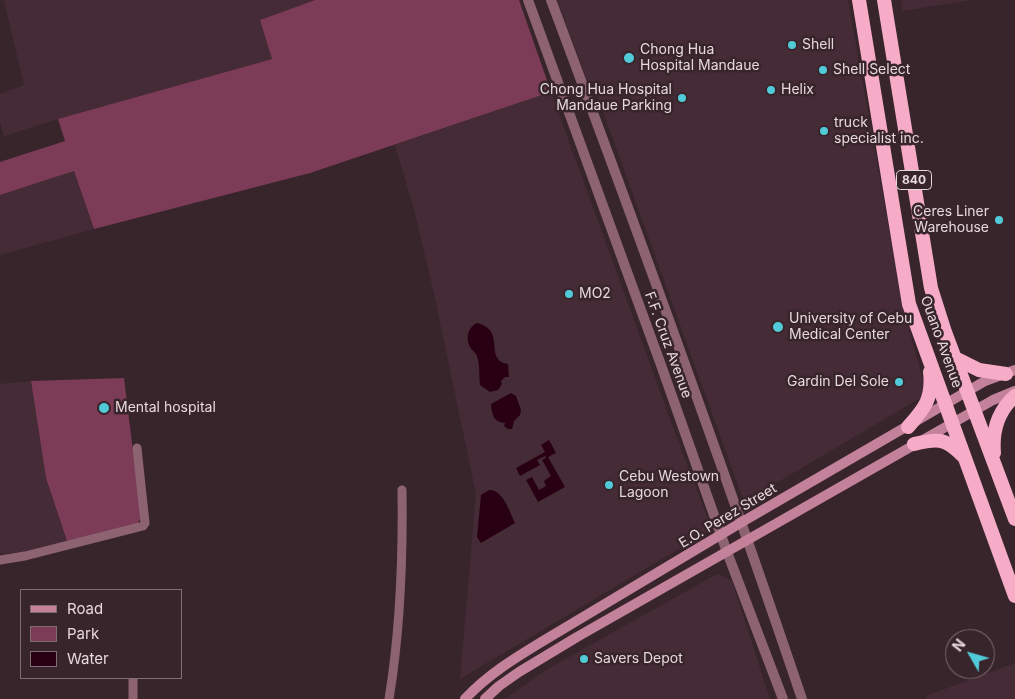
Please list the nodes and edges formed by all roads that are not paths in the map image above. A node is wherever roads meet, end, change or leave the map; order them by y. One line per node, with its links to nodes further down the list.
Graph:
1 (528, 0): 24 (street, F.F. Cruz Avenue)
2 (551, 0): 23 (street, F.F. Cruz Avenue)
3 (860, 0): 6 (highway, Ouano Avenue / 840)
4 (884, 0): 5 (highway, Ouano Avenue / 840)
5 (894, 60): 6 (highway); 8 (highway, Ouano Avenue / 840)
6 (870, 66): 7 (highway, Ouano Avenue / 840)
7 (928, 354): 13 (highway, Ouano Avenue / 840); 16 (highway)
8 (955, 358): 9 (highway); 10 (highway, Ouano Avenue / 840)
9 (1011, 372): 10 (main road, E.O. Perez Street)
10 (968, 391): 13 (main road, E.O. Perez Street); 14 (highway, Ouano Avenue / 840)
11 (1015, 391): 14 (main road)
12 (1015, 396): 20 (highway)
13 (946, 404): 15 (highway, Ouano Avenue / 840); 16 (main road, E.O. Perez Street)
14 (974, 411): 15 (main road); 20 (highway, Ouano Avenue / 840)
15 (953, 423): 17 (main road); 19 (highway, Ouano Avenue / 840)
16 (908, 427): 23 (main road, E.O. Perez Street)
17 (914, 444): 19 (highway); 25 (main road)
18 (137, 448): 27 (street)
19 (966, 458): 28 (highway, Ouano Avenue / 840)
20 (997, 471): 22 (highway, Ouano Avenue / 840)
21 (402, 490): 33 (street)
22 (1015, 519)
23 (742, 522): 24 (main road, E.O. Perez Street); 25 (street, F.F. Cruz Avenue)
24 (721, 536): 26 (street, F.F. Cruz Avenue); 29 (main road, E.O. Perez Street)
25 (748, 540): 26 (main road); 37 (street, F.F. Cruz Avenue)
26 (727, 552): 30 (main road); 36 (street, F.F. Cruz Avenue)
27 (0, 560)
28 (1015, 596)
29 (543, 641): 30 (main road); 34 (main road, E.O. Perez Street)
30 (550, 653): 35 (main road)
31 (133, 679): 32 (street)
32 (133, 699)
33 (389, 699)
34 (465, 699)
35 (485, 699)
36 (783, 699)
37 (802, 699)

